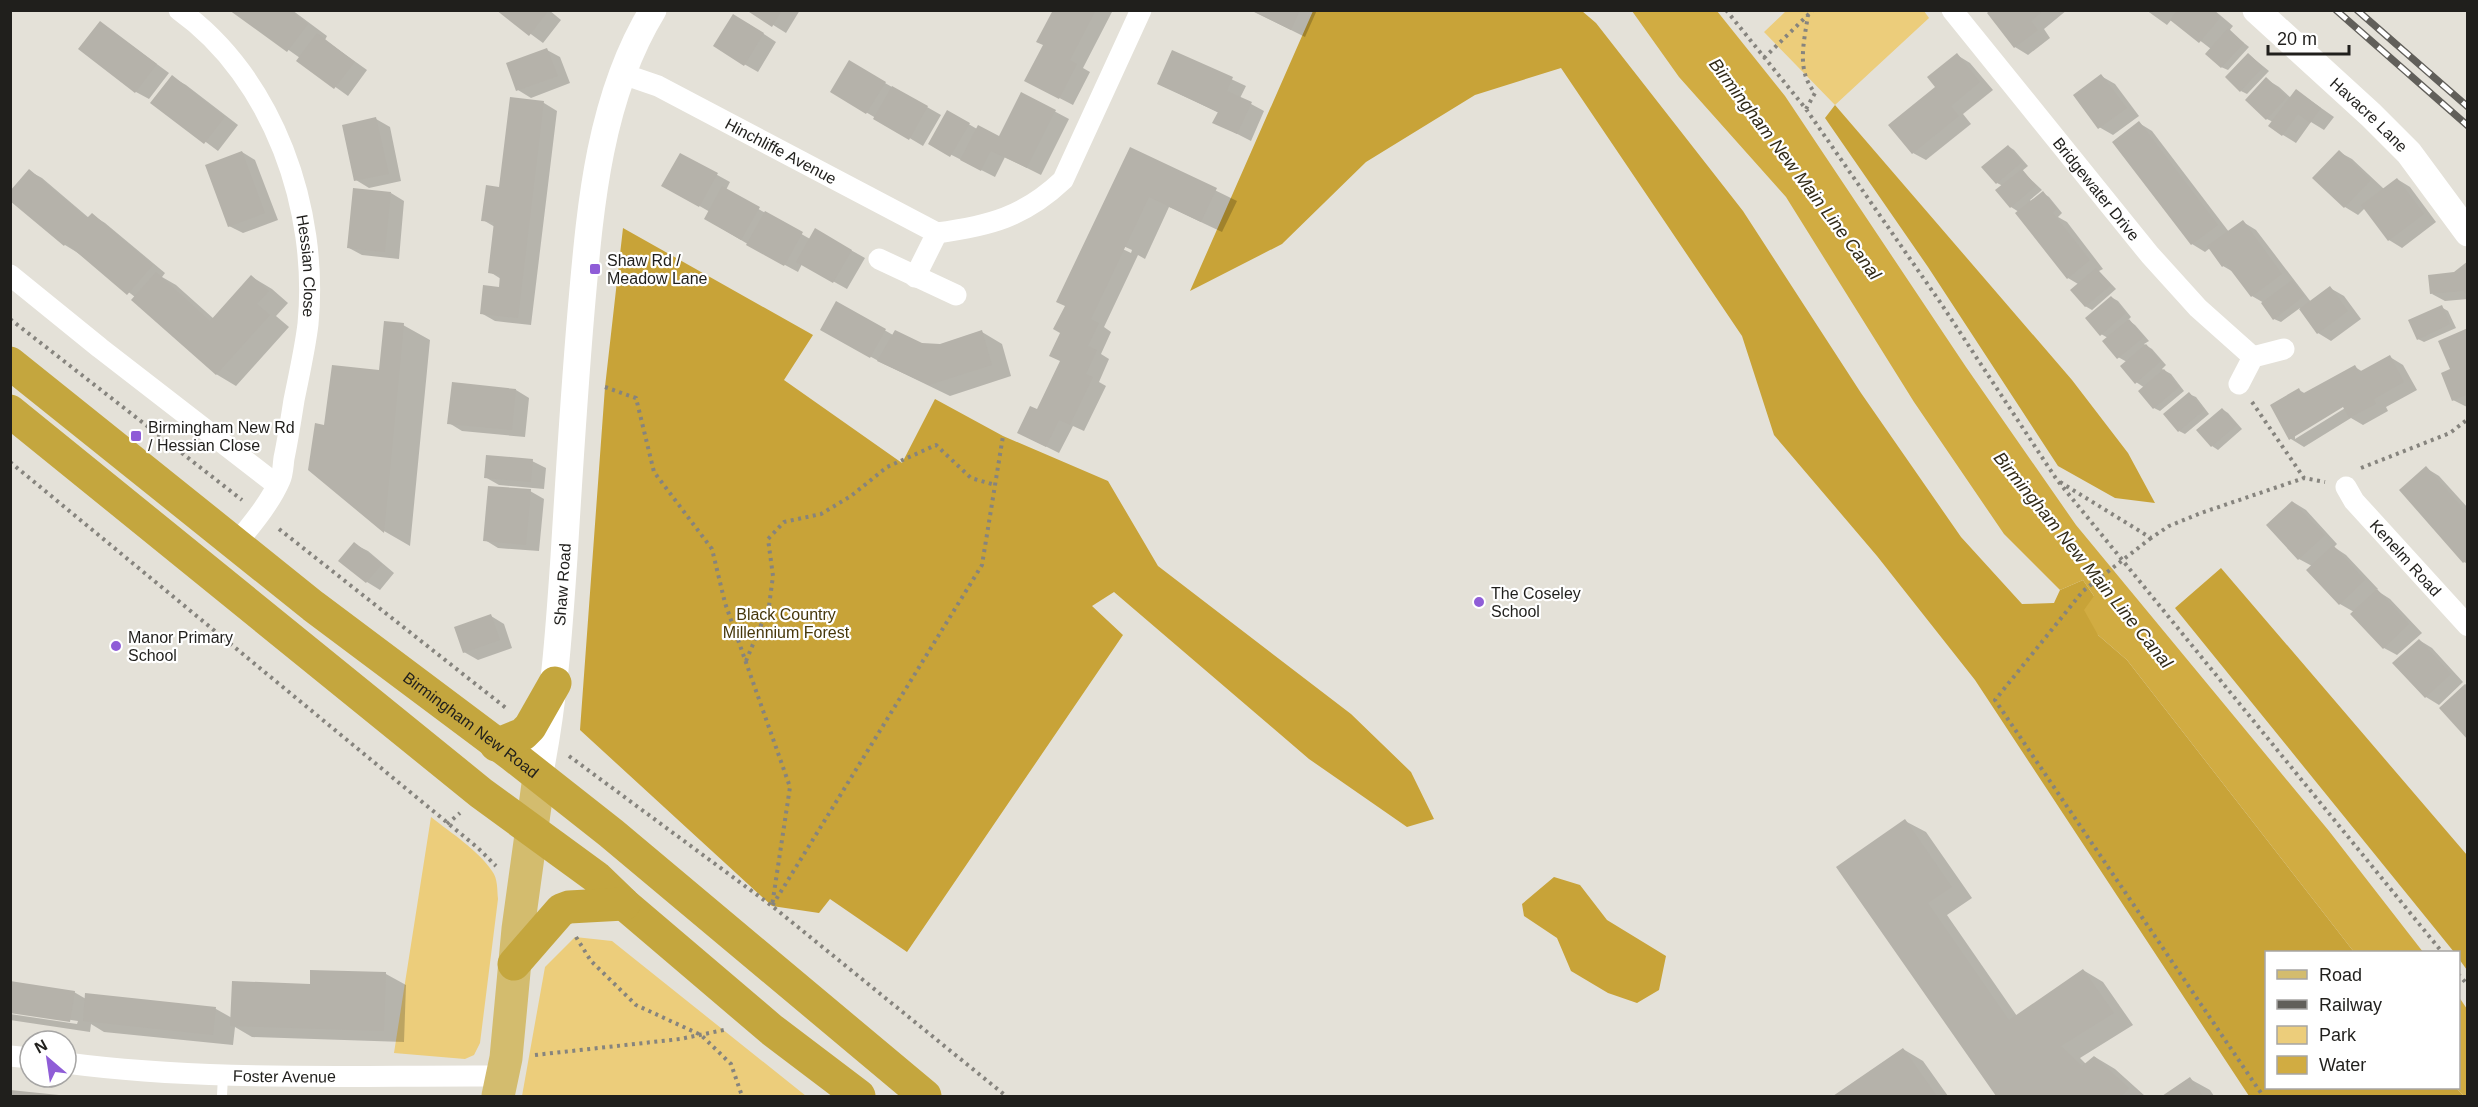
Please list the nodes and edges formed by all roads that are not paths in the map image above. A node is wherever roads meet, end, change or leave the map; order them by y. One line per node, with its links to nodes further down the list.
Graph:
1 (179, 10): 19 (street, Hessian Close)
2 (1141, 10): 7 (street)
3 (1952, 10): 14 (street, Bridgewater Drive)
4 (2256, 10): 8 (street, Havacre Lane)
5 (646, 13): 6 (street, Shaw Road)
6 (623, 74): 7 (street, Hinchliffe Avenue); 22 (street, Shaw Road)
7 (937, 233): 11 (street)
8 (2468, 233)
9 (879, 259): 11 (street)
10 (10, 275): 19 (street)
11 (915, 277): 12 (street)
12 (956, 295)
13 (2284, 349): 14 (street)
14 (2253, 357): 16 (street)
15 (10, 363): 20 (highway, Birmingham New Road)
16 (2239, 384)
17 (10, 411): 26 (highway)
18 (2344, 478): 21 (street, Kenelm Road)
19 (277, 485): 20 (street, Hessian Close)
20 (236, 544): 24 (highway, Birmingham New Road)
21 (2468, 626)
22 (555, 683): 23 (highway)
23 (538, 734): 24 (highway); 25 (street)
24 (496, 745): 25 (highway, Birmingham New Road)
25 (539, 777): 26 (main road); 34 (highway, Birmingham New Road)
26 (531, 831): 27 (highway); 28 (main road)
27 (624, 904): 28 (highway); 33 (highway)
28 (514, 964): 31 (main road)
29 (78, 1065): 30 (street, Foster Avenue)
30 (224, 1075): 31 (street, Foster Avenue); 32 (lane)
31 (502, 1077)
32 (222, 1096)
33 (859, 1096)
34 (925, 1096)

